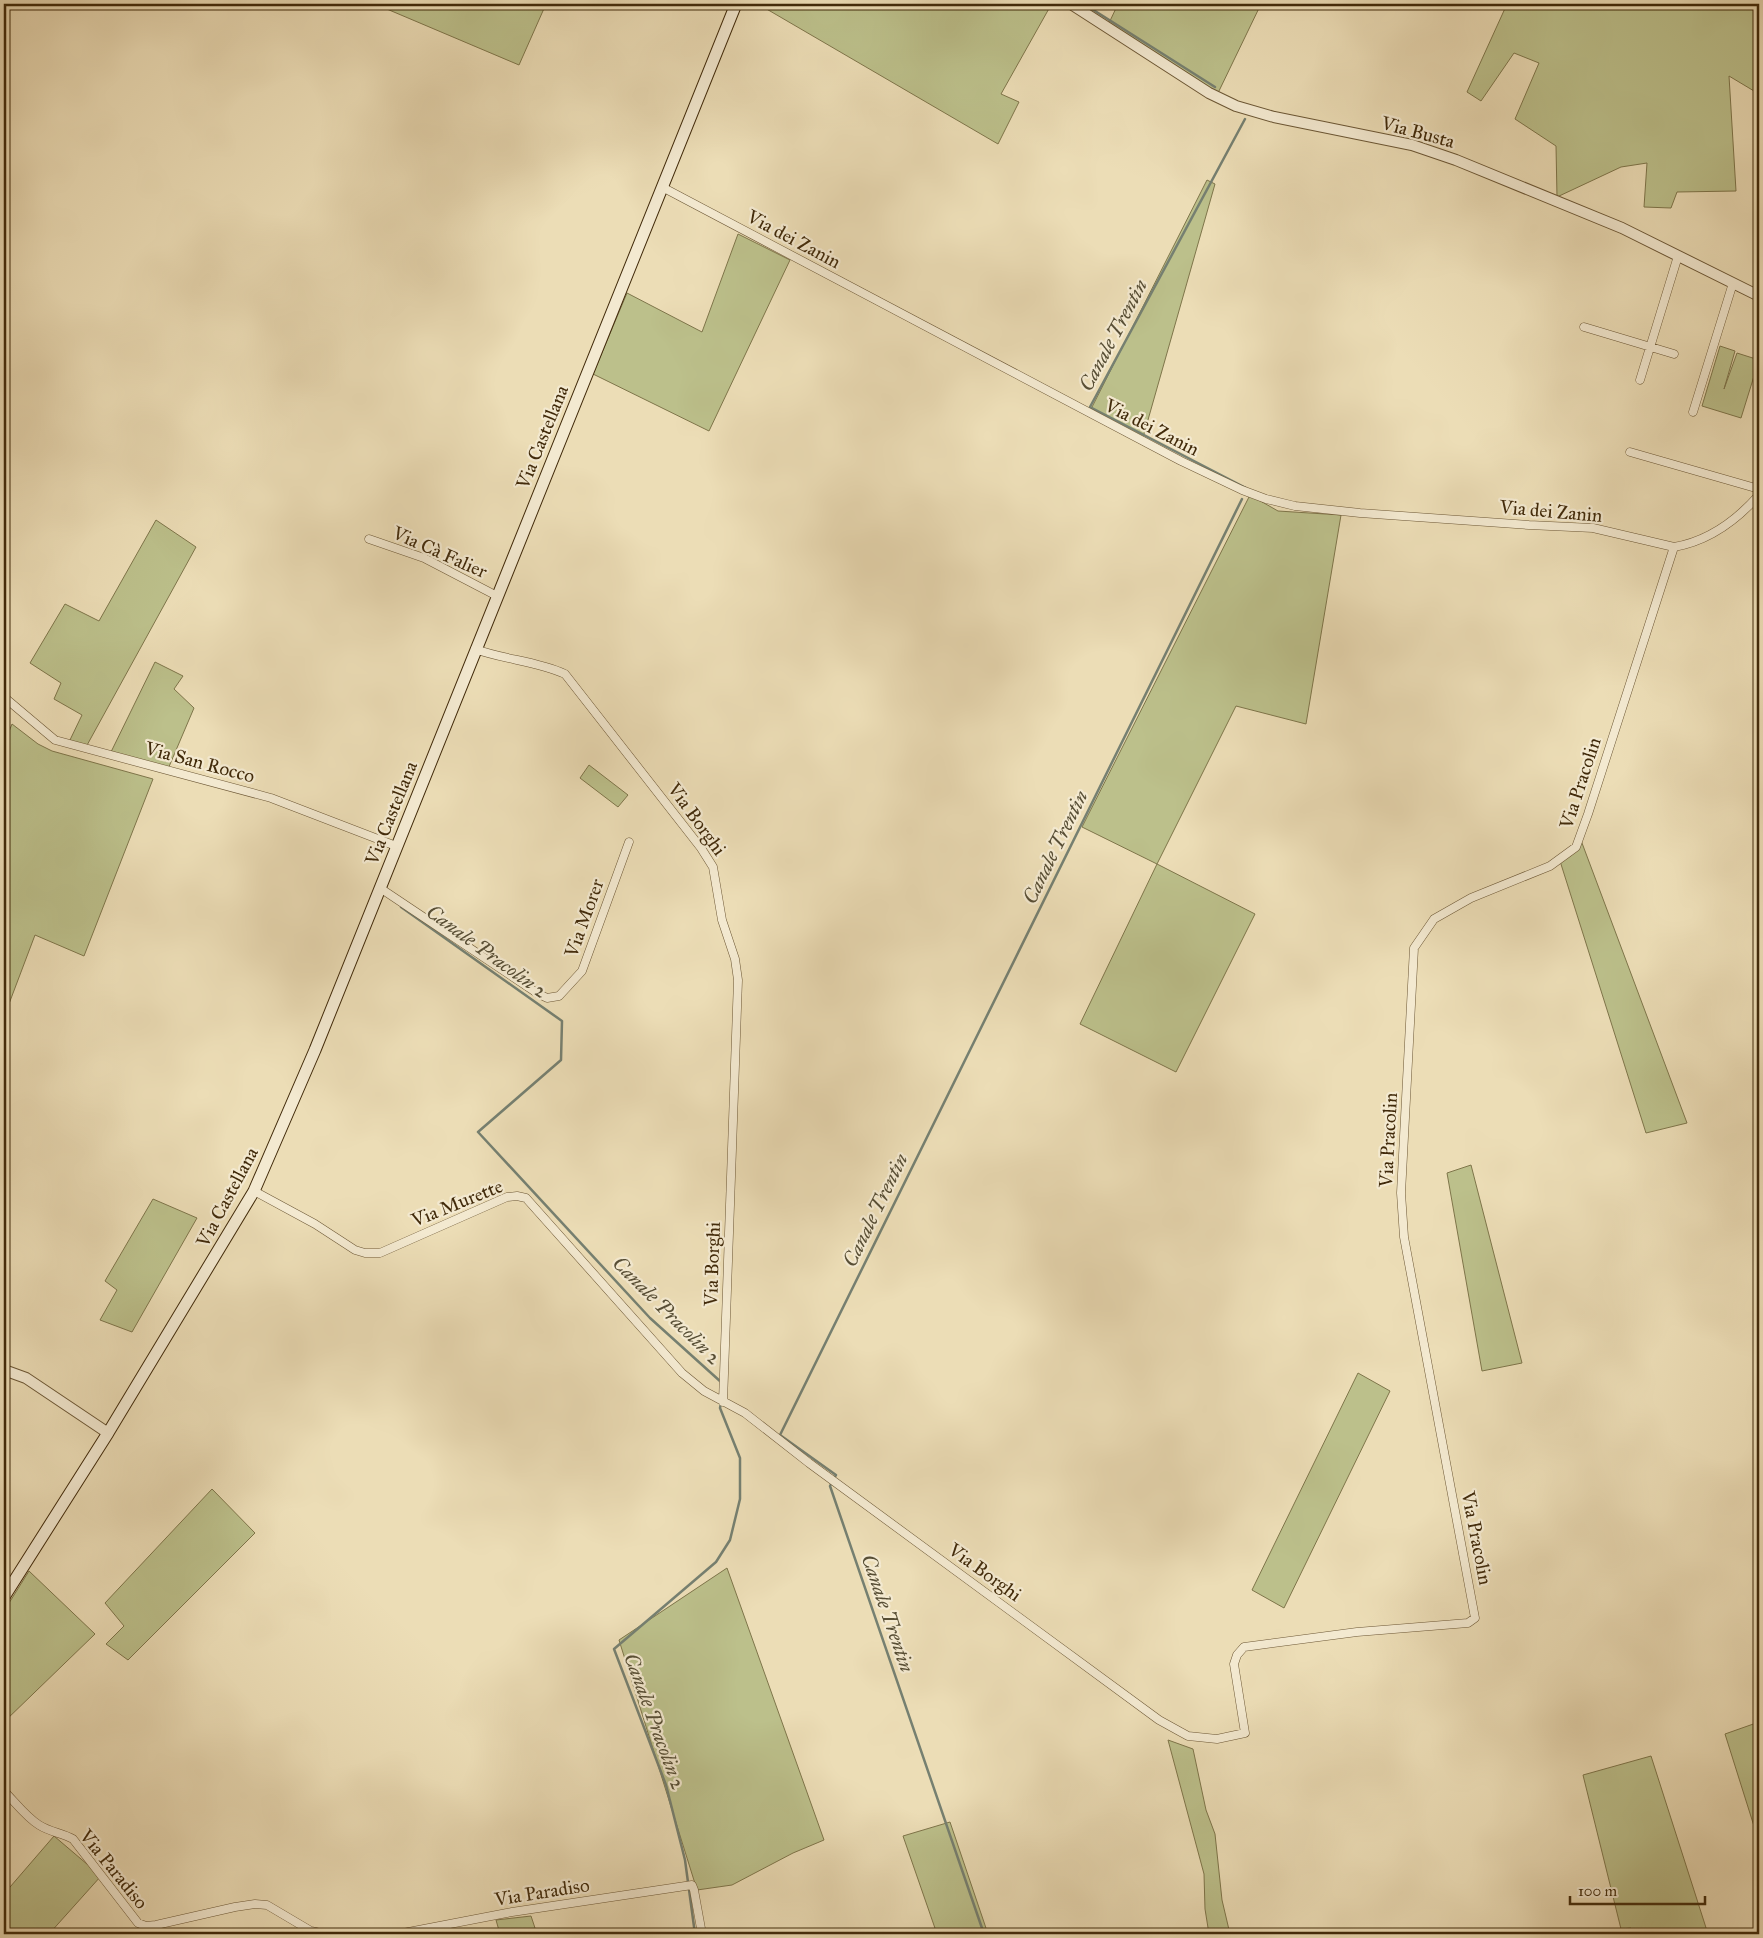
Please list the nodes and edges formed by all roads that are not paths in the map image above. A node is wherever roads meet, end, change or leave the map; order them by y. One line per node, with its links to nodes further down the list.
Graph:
1 (736, 4): 3 (main road, Via Castellana)
2 (1071, 4): 4 (street, Via Busta)
3 (662, 186): 16 (street, Via dei Zanin); 17 (main road, Via Castellana)
4 (1678, 256): 5 (street, Via Busta); 8 (street)
5 (1733, 282): 6 (street, Via Busta); 11 (street)
6 (1759, 296)
7 (1584, 327): 8 (street)
8 (1650, 347): 9 (street); 10 (street)
9 (1674, 354)
10 (1640, 380)
11 (1693, 412)
12 (1630, 452): 13 (street)
13 (1759, 489)
14 (1759, 495): 16 (street)
15 (370, 539): 17 (street, Via Cà Falier)
16 (1674, 546): 28 (street, Via Pracolin)
17 (497, 596): 18 (main road, Via Castellana)
18 (475, 649): 21 (main road, Via Castellana); 25 (street, Via Borghi)
19 (4, 697): 21 (street, Via San Rocco)
20 (629, 842): 22 (street, Via Morer)
21 (396, 846): 22 (main road, Via Castellana)
22 (380, 888): 23 (main road, Via Castellana)
23 (254, 1191): 25 (street, Via Murette); 26 (main road, Via Castellana)
24 (4, 1370): 26 (street)
25 (723, 1402): 28 (street, Via Borghi)
26 (108, 1433): 27 (main road, Via Castellana)
27 (4, 1597)
28 (1245, 1733)
29 (4, 1791): 30 (street, Via Paradiso)
30 (325, 1934)
31 (398, 1934): 32 (street, Via Paradiso)
32 (702, 1934)

